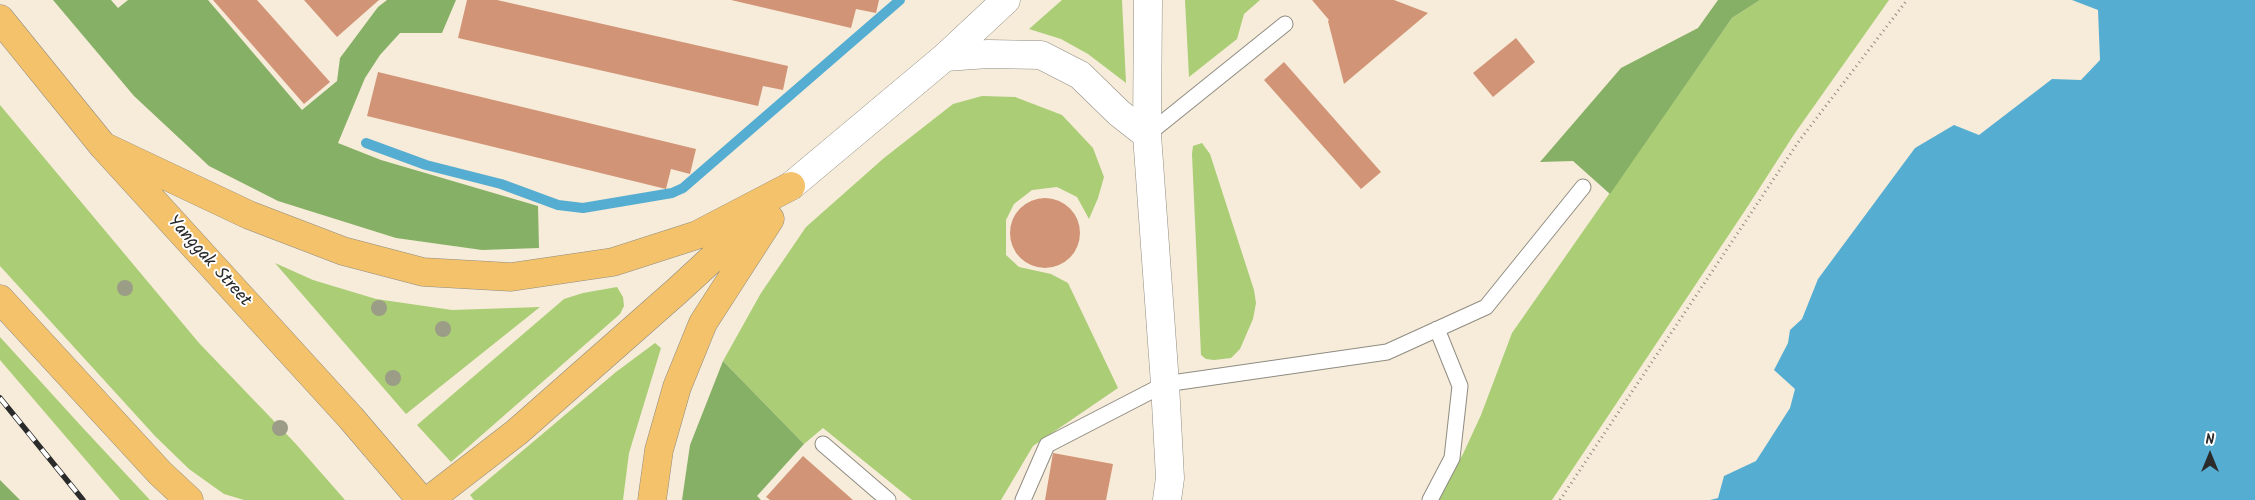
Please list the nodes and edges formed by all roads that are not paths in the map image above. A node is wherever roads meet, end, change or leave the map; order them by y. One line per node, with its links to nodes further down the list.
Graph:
1 (1006, 0): 5 (street)
2 (1148, 0): 6 (street)
3 (0, 19): 7 (main road, Yanggak Street)
4 (1285, 24): 6 (lane)
5 (944, 57): 6 (street); 8 (street)
6 (1146, 135): 12 (street)
7 (103, 146): 8 (main road); 15 (main road, Yanggak Street)
8 (791, 186): 16 (main road); 17 (main road)
9 (1583, 187): 11 (lane)
10 (0, 299): 14 (main road)
11 (1438, 329): 12 (lane); 21 (lane)
12 (1166, 384): 19 (lane); 20 (street)
13 (824, 444): 18 (lane)
14 (189, 500)
15 (421, 500)
16 (429, 500)
17 (652, 500)
18 (888, 500)
19 (1023, 500)
20 (1167, 500)
21 (1430, 500)

